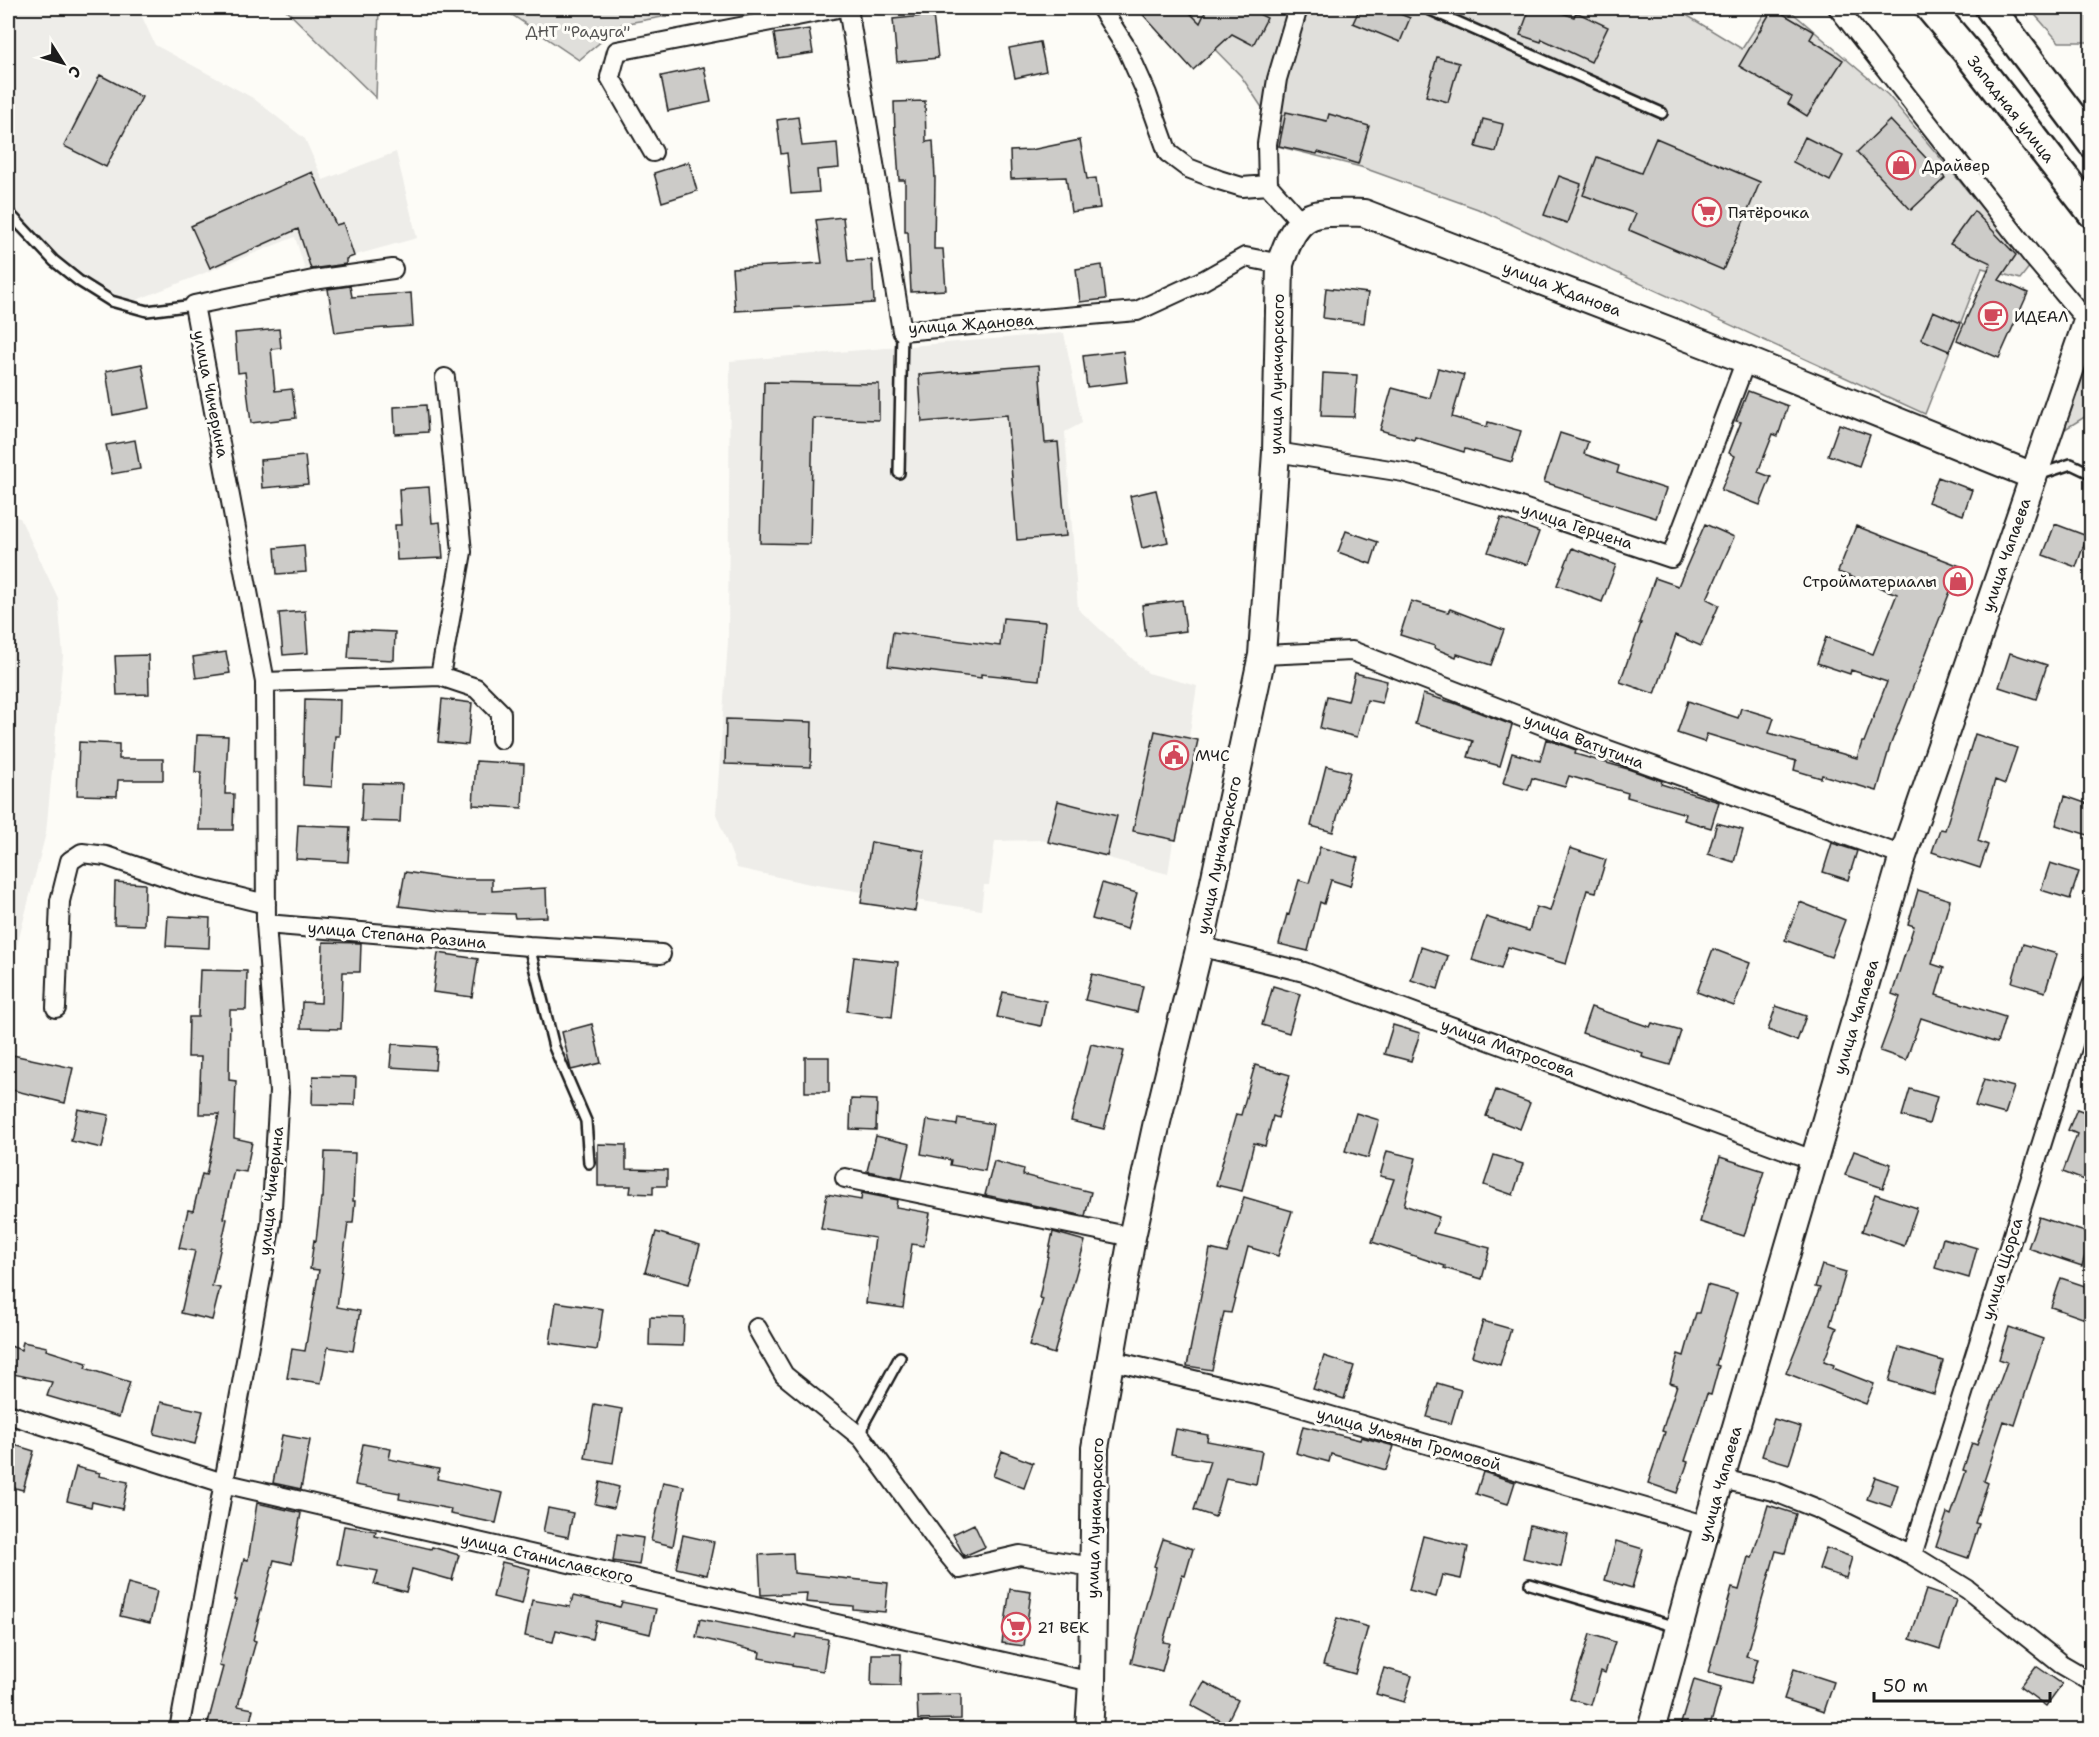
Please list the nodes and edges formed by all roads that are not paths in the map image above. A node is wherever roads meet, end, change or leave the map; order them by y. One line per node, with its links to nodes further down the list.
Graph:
1 (838, 8): 11 (street)
2 (848, 8): 20 (street, улица Жданова)
3 (1101, 8): 12 (street)
4 (1298, 8): 12 (street)
5 (1426, 8): 9 (lane)
6 (1838, 8): 19 (street)
7 (1930, 8): 14 (main road, Западная улица)
8 (1990, 8): 10 (main road)
9 (1662, 113)
10 (2091, 143)
11 (653, 152)
12 (1268, 185): 15 (street)
13 (8, 212): 18 (lane)
14 (2091, 213)
15 (1301, 222): 16 (main road, улица Луначарского); 21 (main road, улица Жданова)
16 (1280, 264): 20 (street, улица Жданова); 23 (main road, улица Луначарского)
17 (393, 269): 18 (street)
18 (194, 305): 29 (street, улица Чичерина)
19 (2089, 318): 26 (main road, улица Чапаева)
20 (902, 331): 24 (lane)
21 (1746, 360): 23 (street, улица Герцена); 26 (main road, улица Жданова)
22 (445, 378): 28 (street)
23 (1276, 453): 27 (main road, улица Луначарского)
24 (899, 473)
25 (2091, 474): 26 (lane)
26 (2032, 477): 31 (main road, улица Чапаева)
27 (1262, 655): 31 (street, улица Ватутина); 35 (main road, улица Луначарского)
28 (440, 676): 29 (street); 30 (street)
29 (265, 682): 32 (street, улица Чичерина)
30 (501, 739)
31 (1903, 856): 39 (main road, улица Чапаева)
32 (266, 904): 33 (street, улица Чичерина); 38 (street)
33 (266, 924): 34 (street, улица Степана Разина); 49 (street, улица Чичерина)
34 (528, 946): 36 (street, улица Степана Разина); 40 (lane)
35 (1199, 946): 39 (street, улица Матросова); 42 (main road, улица Луначарского)
36 (661, 954)
37 (2091, 984): 51 (street, улица Щорса)
38 (56, 1008)
39 (1813, 1160): 48 (main road, улица Чапаева)
40 (589, 1163)
41 (845, 1178): 42 (street)
42 (1132, 1237): 45 (main road, улица Луначарского)
43 (757, 1328): 47 (street)
44 (900, 1357): 47 (lane)
45 (1110, 1360): 50 (street, улица Ульяны Громовой); 52 (main road, улица Луначарского)
46 (8, 1414): 49 (street, улица Станиславского)
47 (862, 1438): 52 (street)
48 (1722, 1479): 50 (main road, улица Чапаева); 51 (street)
49 (223, 1482): 55 (street, улица Станиславского); 57 (street, улица Чичерина)
50 (1707, 1526): 54 (main road, улица Чапаева)
51 (1912, 1555): 56 (street)
52 (1092, 1567): 55 (main road, улица Луначарского)
53 (1530, 1584): 54 (lane)
54 (1679, 1628): 59 (main road, улица Чапаева)
55 (1092, 1682): 58 (main road, улица Луначарского)
56 (2091, 1682)
57 (179, 1730)
58 (1089, 1730)
59 (1651, 1730)

